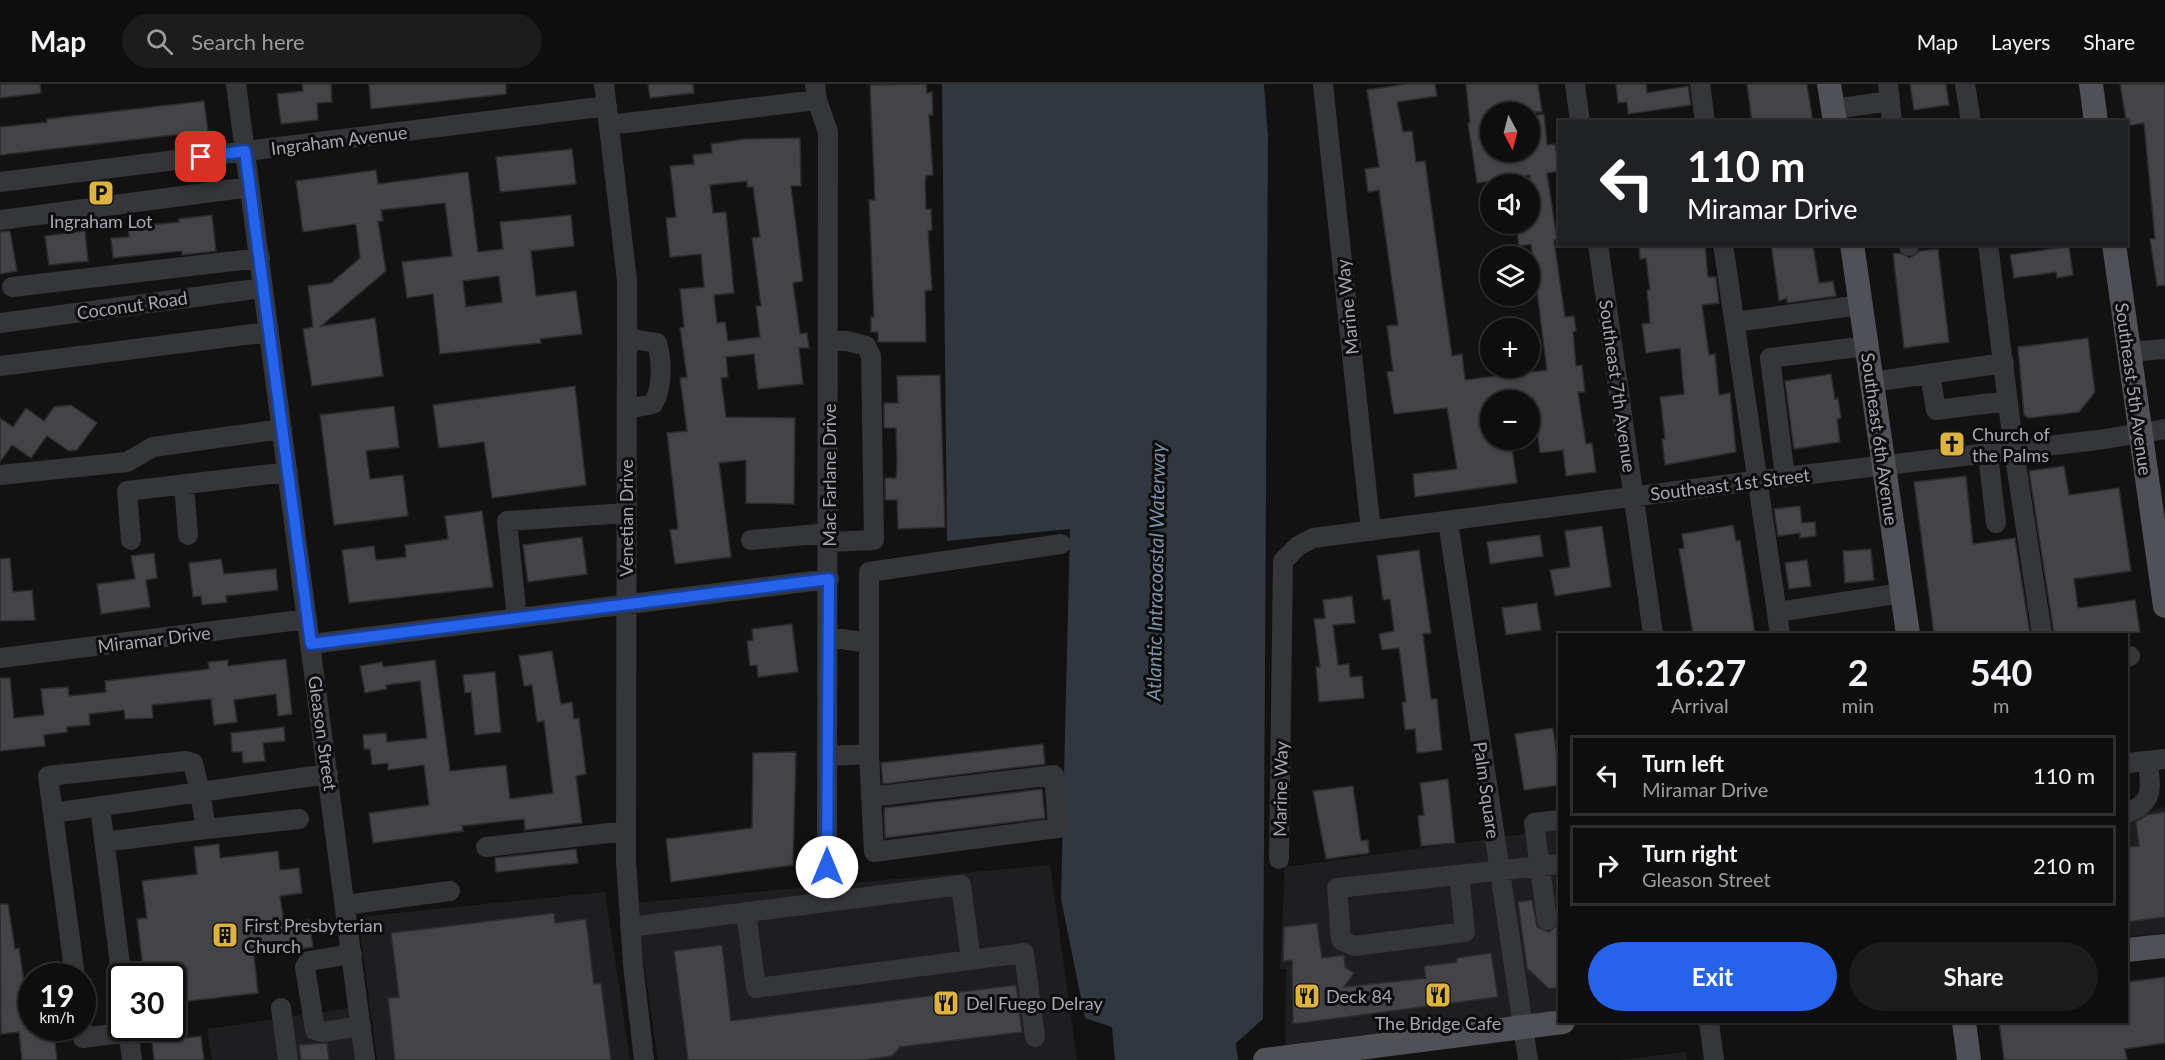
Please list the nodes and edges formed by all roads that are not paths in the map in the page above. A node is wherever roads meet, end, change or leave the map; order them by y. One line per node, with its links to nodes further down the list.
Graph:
1 (236, 84): 18 (street, Gleason Street)
2 (604, 84): 11 (street, Venetian Drive)
3 (1323, 84): 60 (street, Marine Way)
4 (1575, 84): 13 (street)
5 (1700, 84): 14 (street)
6 (1829, 84): 12 (main road)
7 (1965, 84): 16 (street)
8 (2091, 84): 17 (main road)
9 (816, 92): 11 (street, Ingraham Avenue); 35 (street, Mac Farlane Drive)
10 (1889, 92): 12 (street); 15 (street)
11 (608, 115): 18 (street, Ingraham Avenue); 34 (street, Venetian Drive)
12 (1834, 115)
13 (1580, 120)
14 (1705, 120)
15 (1892, 120)
16 (1971, 120)
17 (2096, 120)
18 (245, 151): 19 (street, Ingraham Avenue); 20 (street, Gleason Street)
19 (0, 182)
20 (250, 187): 21 (street); 27 (street, Gleason Street)
21 (0, 220)
22 (1598, 246): 56 (street, Southeast 7th Avenue)
23 (1723, 246): 31 (street)
24 (1852, 246): 30 (main road, Southeast 6th Avenue)
25 (1988, 246): 39 (street)
26 (2114, 246): 38 (main road, Southeast 5th Avenue)
27 (260, 258): 28 (street); 29 (street, Gleason Street)
28 (12, 287)
29 (263, 288): 32 (street, Coconut Road); 33 (street, Gleason Street)
30 (1861, 305): 31 (street); 36 (main road, Southeast 6th Avenue)
31 (1735, 322): 54 (street)
32 (0, 323)
33 (269, 332): 40 (street); 45 (street, Gleason Street)
34 (627, 338): 44 (street, Venetian Drive); 44 (street)
35 (829, 341): 62 (street, Mac Farlane Drive); 62 (street)
36 (1867, 346): 42 (main road, Southeast 6th Avenue); 53 (street)
37 (2165, 350): 38 (street)
38 (2129, 352): 47 (main road, Southeast 5th Avenue)
39 (2004, 363): 41 (street); 43 (street)
40 (0, 366)
41 (1930, 374): 42 (street); 43 (street)
42 (1872, 382): 50 (main road, Southeast 6th Avenue)
43 (2008, 401): 48 (street)
44 (627, 409): 57 (street, Venetian Drive)
45 (282, 429): 51 (street, Gleason Street); 52 (street)
46 (2165, 429): 47 (street, Southeast 1st Street)
47 (2140, 434): 48 (street, Southeast 1st Street); 70 (main road, Southeast 5th Avenue)
48 (2014, 451): 49 (street, Southeast 1st Street); 77 (street)
49 (1988, 454): 50 (street, Southeast 1st Street); 59 (street)
50 (1884, 466): 53 (street, Southeast 1st Street); 68 (main road, Southeast 6th Avenue)
51 (288, 472): 55 (street); 73 (street, Gleason Street)
52 (0, 475)
53 (1785, 477): 54 (street, Southeast 1st Street)
54 (1758, 480): 56 (street, Southeast 1st Street); 71 (street)
55 (184, 484): 61 (street); 63 (street)
56 (1634, 496): 58 (street, Southeast 1st Street); 74 (street, Southeast 7th Avenue)
57 (626, 513): 69 (street, Venetian Drive); 72 (street)
58 (1448, 520): 60 (street, Southeast 1st Street); 102 (street, Palm Square)
59 (1996, 523)
60 (1371, 531): 66 (street, Southeast 1st Street)
61 (188, 535)
62 (829, 537): 64 (street); 67 (street, Mac Farlane Drive)
63 (131, 540)
64 (751, 540)
65 (1061, 544): 79 (street)
66 (1298, 546): 98 (street, Marine Way)
67 (829, 579): 69 (street); 78 (street, Mac Farlane Drive)
68 (1902, 593): 71 (street); 76 (main road, Southeast 6th Avenue)
69 (625, 604): 72 (street); 95 (street, Venetian Drive)
70 (2165, 606)
71 (1777, 612): 75 (street)
72 (517, 618): 80 (street)
73 (308, 619): 80 (street, Gleason Street); 81 (street, Miramar Drive)
74 (1653, 633)
75 (1780, 633)
76 (1908, 633)
77 (2042, 633)
78 (829, 637): 79 (street); 83 (street, Mac Farlane Drive)
79 (868, 643): 82 (street)
80 (311, 644): 86 (street, Gleason Street)
81 (0, 658)
82 (869, 754): 83 (street); 88 (street)
83 (828, 756): 101 (street, Mac Farlane Drive)
84 (2156, 760): 85 (street); 91 (street)
85 (2128, 763)
86 (328, 774): 87 (street); 105 (street, Gleason Street)
87 (200, 792): 89 (street); 90 (street); 94 (street)
88 (871, 796): 88 (street)
89 (100, 807): 90 (street); 96 (street)
90 (53, 813): 113 (street)
91 (2128, 813)
92 (299, 819): 94 (street)
93 (1558, 820): 100 (street)
94 (206, 829): 96 (street)
95 (626, 831): 97 (street); 108 (street, Venetian Drive)
96 (104, 842): 114 (street)
97 (486, 847)
98 (1279, 859)
99 (1558, 864): 100 (street)
100 (1540, 866): 102 (street); 107 (street)
101 (827, 867)
102 (1499, 871): 103 (street); 120 (street, Palm Square)
103 (1459, 875): 103 (street)
104 (450, 891): 105 (street)
105 (345, 905): 111 (street, Gleason Street)
106 (746, 912): 108 (street); 112 (street); 112 (street)
107 (1547, 920)
108 (630, 927): 127 (street, Venetian Drive)
109 (2165, 946): 110 (main road)
110 (2128, 950)
111 (352, 954): 119 (street, Gleason Street); 119 (street)
112 (971, 960): 121 (street)
113 (73, 963)
114 (120, 963)
115 (281, 1008): 125 (street)
116 (1558, 1023): 120 (main road)
117 (1709, 1023): 129 (street)
118 (1964, 1023): 130 (main road)
119 (362, 1026): 126 (street, Gleason Street)
120 (1522, 1027): 123 (main road); 128 (street, Palm Square)
121 (1035, 1037)
122 (129, 1041): 124 (street)
123 (1271, 1059)
124 (132, 1060)
125 (288, 1060)
126 (365, 1060)
127 (644, 1060)
128 (1528, 1060)
129 (1714, 1060)
130 (1969, 1060)

